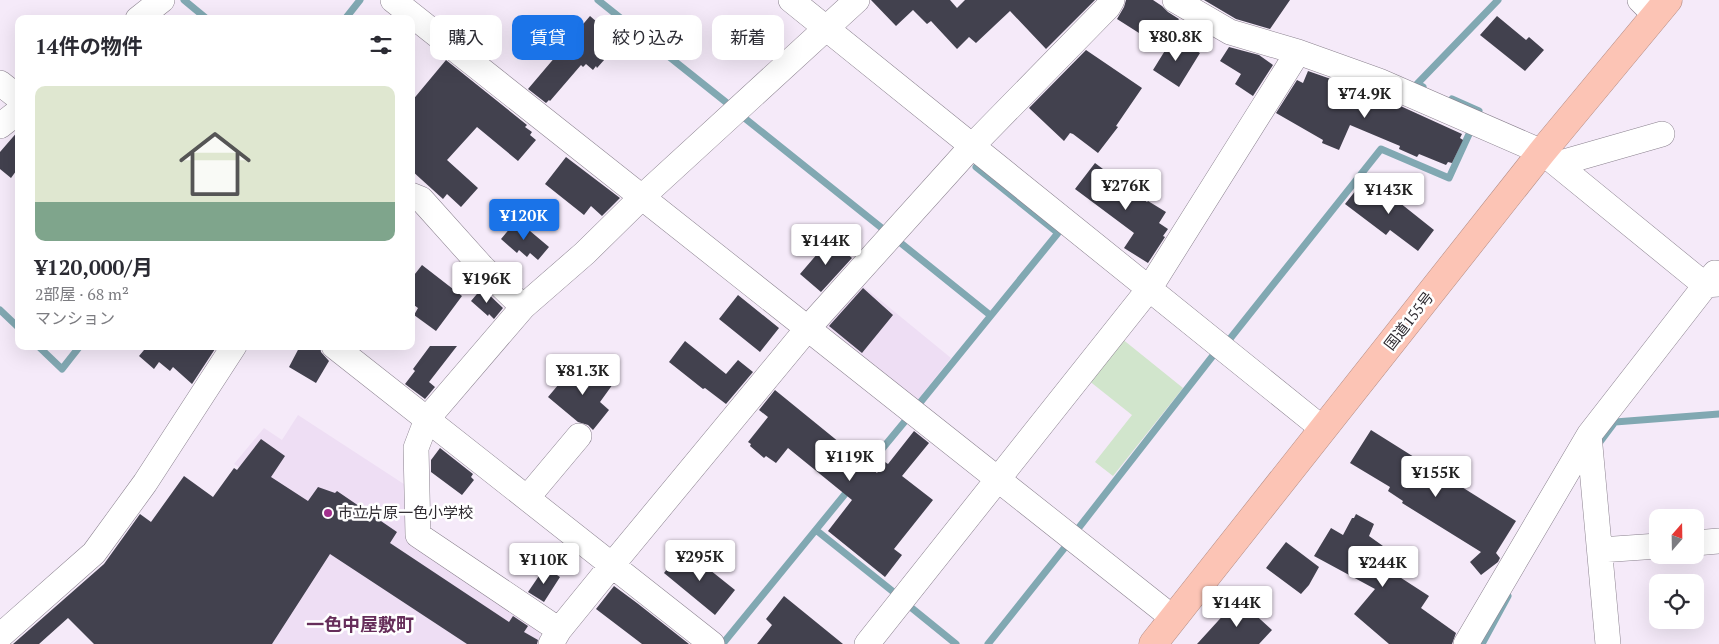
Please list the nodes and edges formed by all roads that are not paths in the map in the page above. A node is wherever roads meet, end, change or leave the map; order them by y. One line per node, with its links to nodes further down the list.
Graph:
1 (162, 0): 8 (street)
2 (393, 0): 9 (street)
3 (791, 0): 11 (street)
4 (857, 0): 11 (street)
5 (1112, 0): 18 (street)
6 (1175, 0): 12 (street)
7 (1654, 5): 19 (highway, 国道155号)
8 (143, 15)
9 (412, 15)
10 (415, 17): 21 (street)
11 (826, 28): 18 (street); 21 (street)
12 (1298, 52): 19 (street); 23 (street)
13 (0, 83): 14 (street)
14 (15, 95)
15 (15, 114): 16 (street)
16 (0, 126)
17 (1662, 134): 19 (street)
18 (972, 146): 23 (street); 25 (street)
19 (1549, 158): 22 (street); 29 (highway, 国道155号)
20 (415, 196): 24 (street)
21 (642, 197): 24 (street); 25 (street)
22 (1715, 279): 30 (street)
23 (1149, 289): 29 (street); 32 (street)
24 (523, 307): 28 (street)
25 (808, 328): 32 (street); 38 (street)
26 (231, 350): 40 (street)
27 (339, 350): 28 (street)
28 (427, 420): 33 (street); 41 (street)
29 (1323, 429): 39 (highway, 国道155号)
30 (1589, 435): 37 (street); 45 (street)
31 (578, 436): 33 (street)
32 (997, 479): 39 (street); 43 (street)
33 (527, 498): 38 (street)
34 (1719, 541): 35 (street)
35 (1704, 542)
36 (1649, 547): 37 (street)
37 (1600, 550): 46 (street)
38 (612, 565): 41 (street); 42 (street)
39 (1173, 618): 44 (highway, 国道155号)
40 (0, 636)
41 (555, 637)
42 (712, 644)
43 (868, 644)
44 (1153, 644)
45 (1466, 644)
46 (1608, 644)

